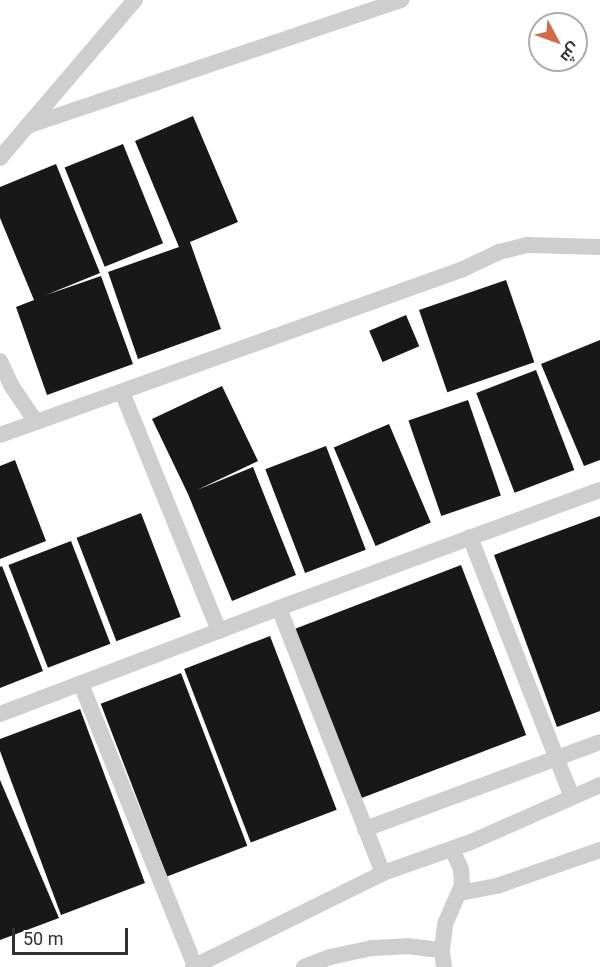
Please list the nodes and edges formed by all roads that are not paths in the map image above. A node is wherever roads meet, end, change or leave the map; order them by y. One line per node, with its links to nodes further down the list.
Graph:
1 (135, 0): 3 (street)
2 (401, 0): 3 (street)
3 (27, 126): 4 (street)
4 (0, 158)
5 (600, 247): 7 (street)
6 (0, 361): 8 (street)
7 (122, 392): 8 (street); 13 (street)
8 (36, 422): 9 (street)
9 (0, 435)
10 (600, 490): 11 (street)
11 (470, 537): 12 (street); 17 (street)
12 (279, 608): 13 (street); 20 (street)
13 (219, 631): 14 (street)
14 (81, 684): 15 (street); 26 (street)
15 (0, 714)
16 (600, 742): 17 (street)
17 (557, 760): 19 (street); 20 (street)
18 (600, 785): 19 (street)
19 (572, 797): 21 (street)
20 (366, 830): 23 (street)
21 (452, 849): 23 (street); 24 (street)
22 (600, 850): 24 (street)
23 (382, 873): 26 (street)
24 (460, 893): 25 (street)
25 (443, 959): 27 (street)
26 (194, 967)
27 (304, 967)

